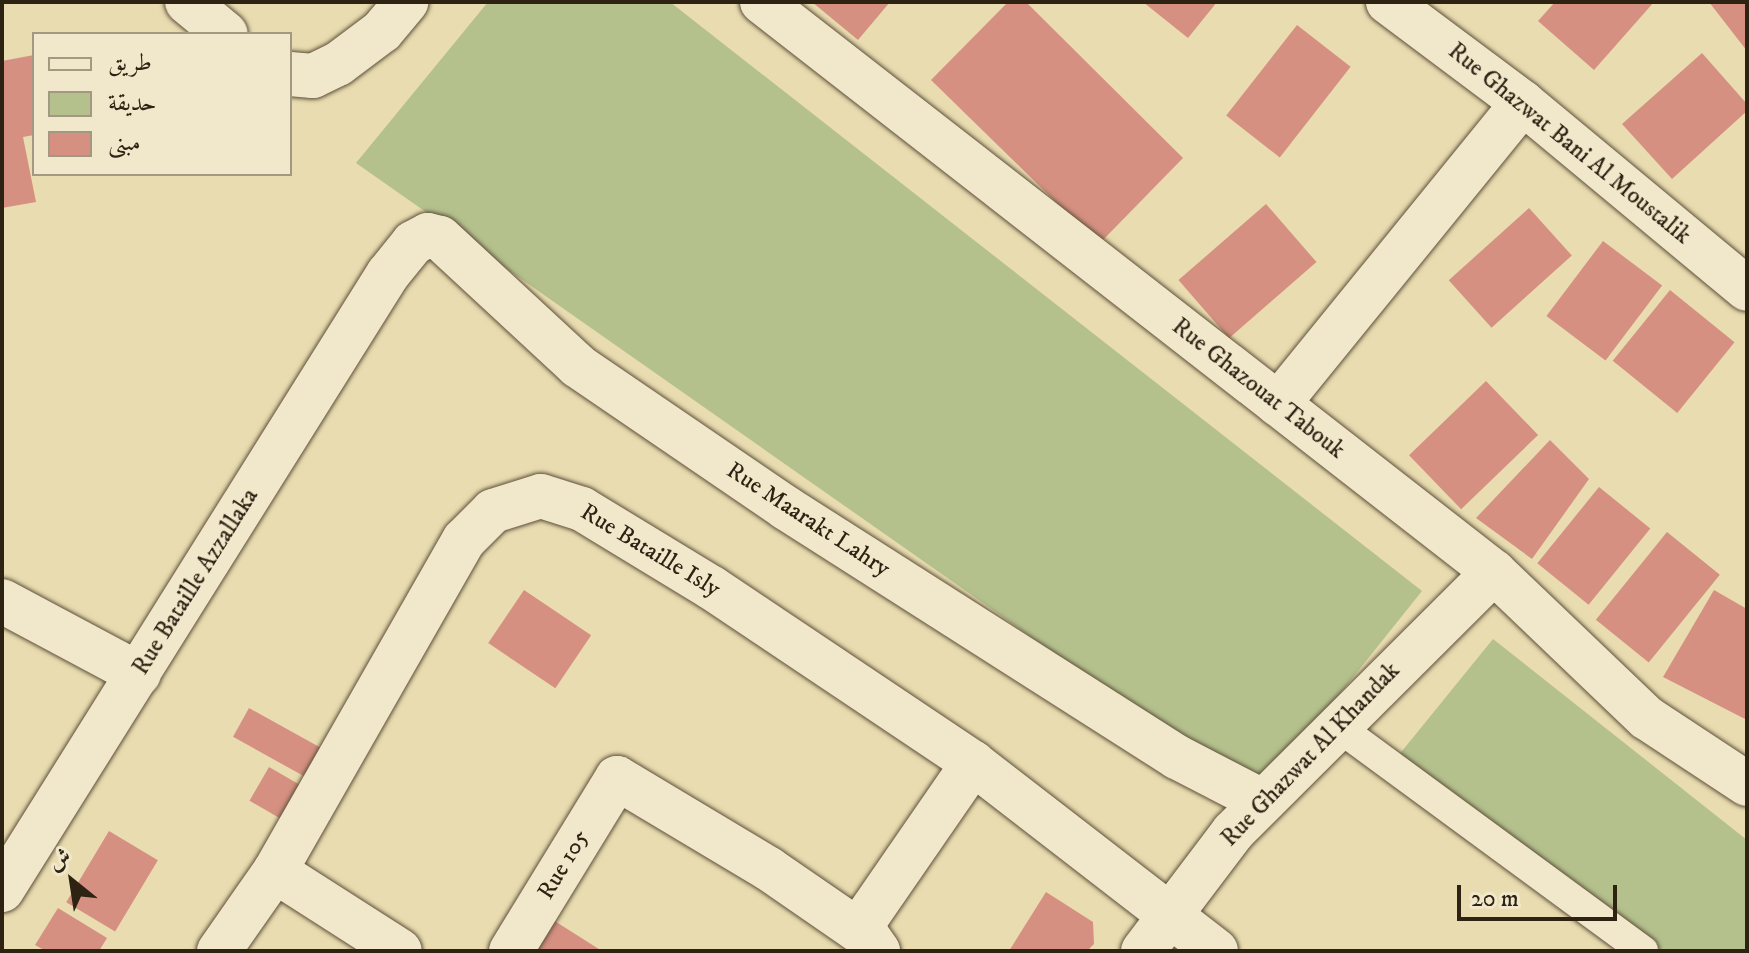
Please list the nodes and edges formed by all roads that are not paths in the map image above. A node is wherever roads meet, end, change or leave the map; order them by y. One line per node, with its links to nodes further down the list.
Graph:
1 (187, 2): 5 (street)
2 (406, 2): 6 (street)
3 (762, 2): 10 (street, Rue Ghazouat Tabouk)
4 (1388, 2): 7 (street, Rue Ghazwat Bani Al Moustalik)
5 (224, 32)
6 (292, 74)
7 (1523, 103): 9 (street, Rue Ghazwat Bani Al Moustalik); 10 (street)
8 (388, 274): 13 (street, Rue Bataille Azzallaka); 17 (street, Rue Maarakt Lahry)
9 (1747, 289)
10 (1278, 404): 11 (street, Rue Ghazouat Tabouk)
11 (1494, 572): 14 (street, Rue Ghazwat Al Khandak); 16 (street, Rue Ghazouat Tabouk)
12 (2, 601): 13 (street)
13 (139, 674): 19 (street, Rue Bataille Azzallaka)
14 (1337, 726): 17 (street, Rue Ghazwat Al Khandak); 27 (lane)
15 (973, 763): 18 (street, Rue Bataille Isly); 20 (street, Rue Bataille Isly); 21 (street)
16 (1747, 784)
17 (1262, 801): 20 (street, Rue Ghazwat Al Khandak)
18 (275, 871): 22 (street, Rue Bataille Isly); 23 (street)
19 (2, 890)
20 (1172, 914): 25 (street, Rue Ghazwat Al Khandak); 26 (street, Rue Bataille Isly)
21 (866, 938): 24 (street, Rue 105)
22 (219, 951)
23 (400, 951)
24 (511, 951)
25 (1143, 951)
26 (1216, 951)
27 (1643, 951)

